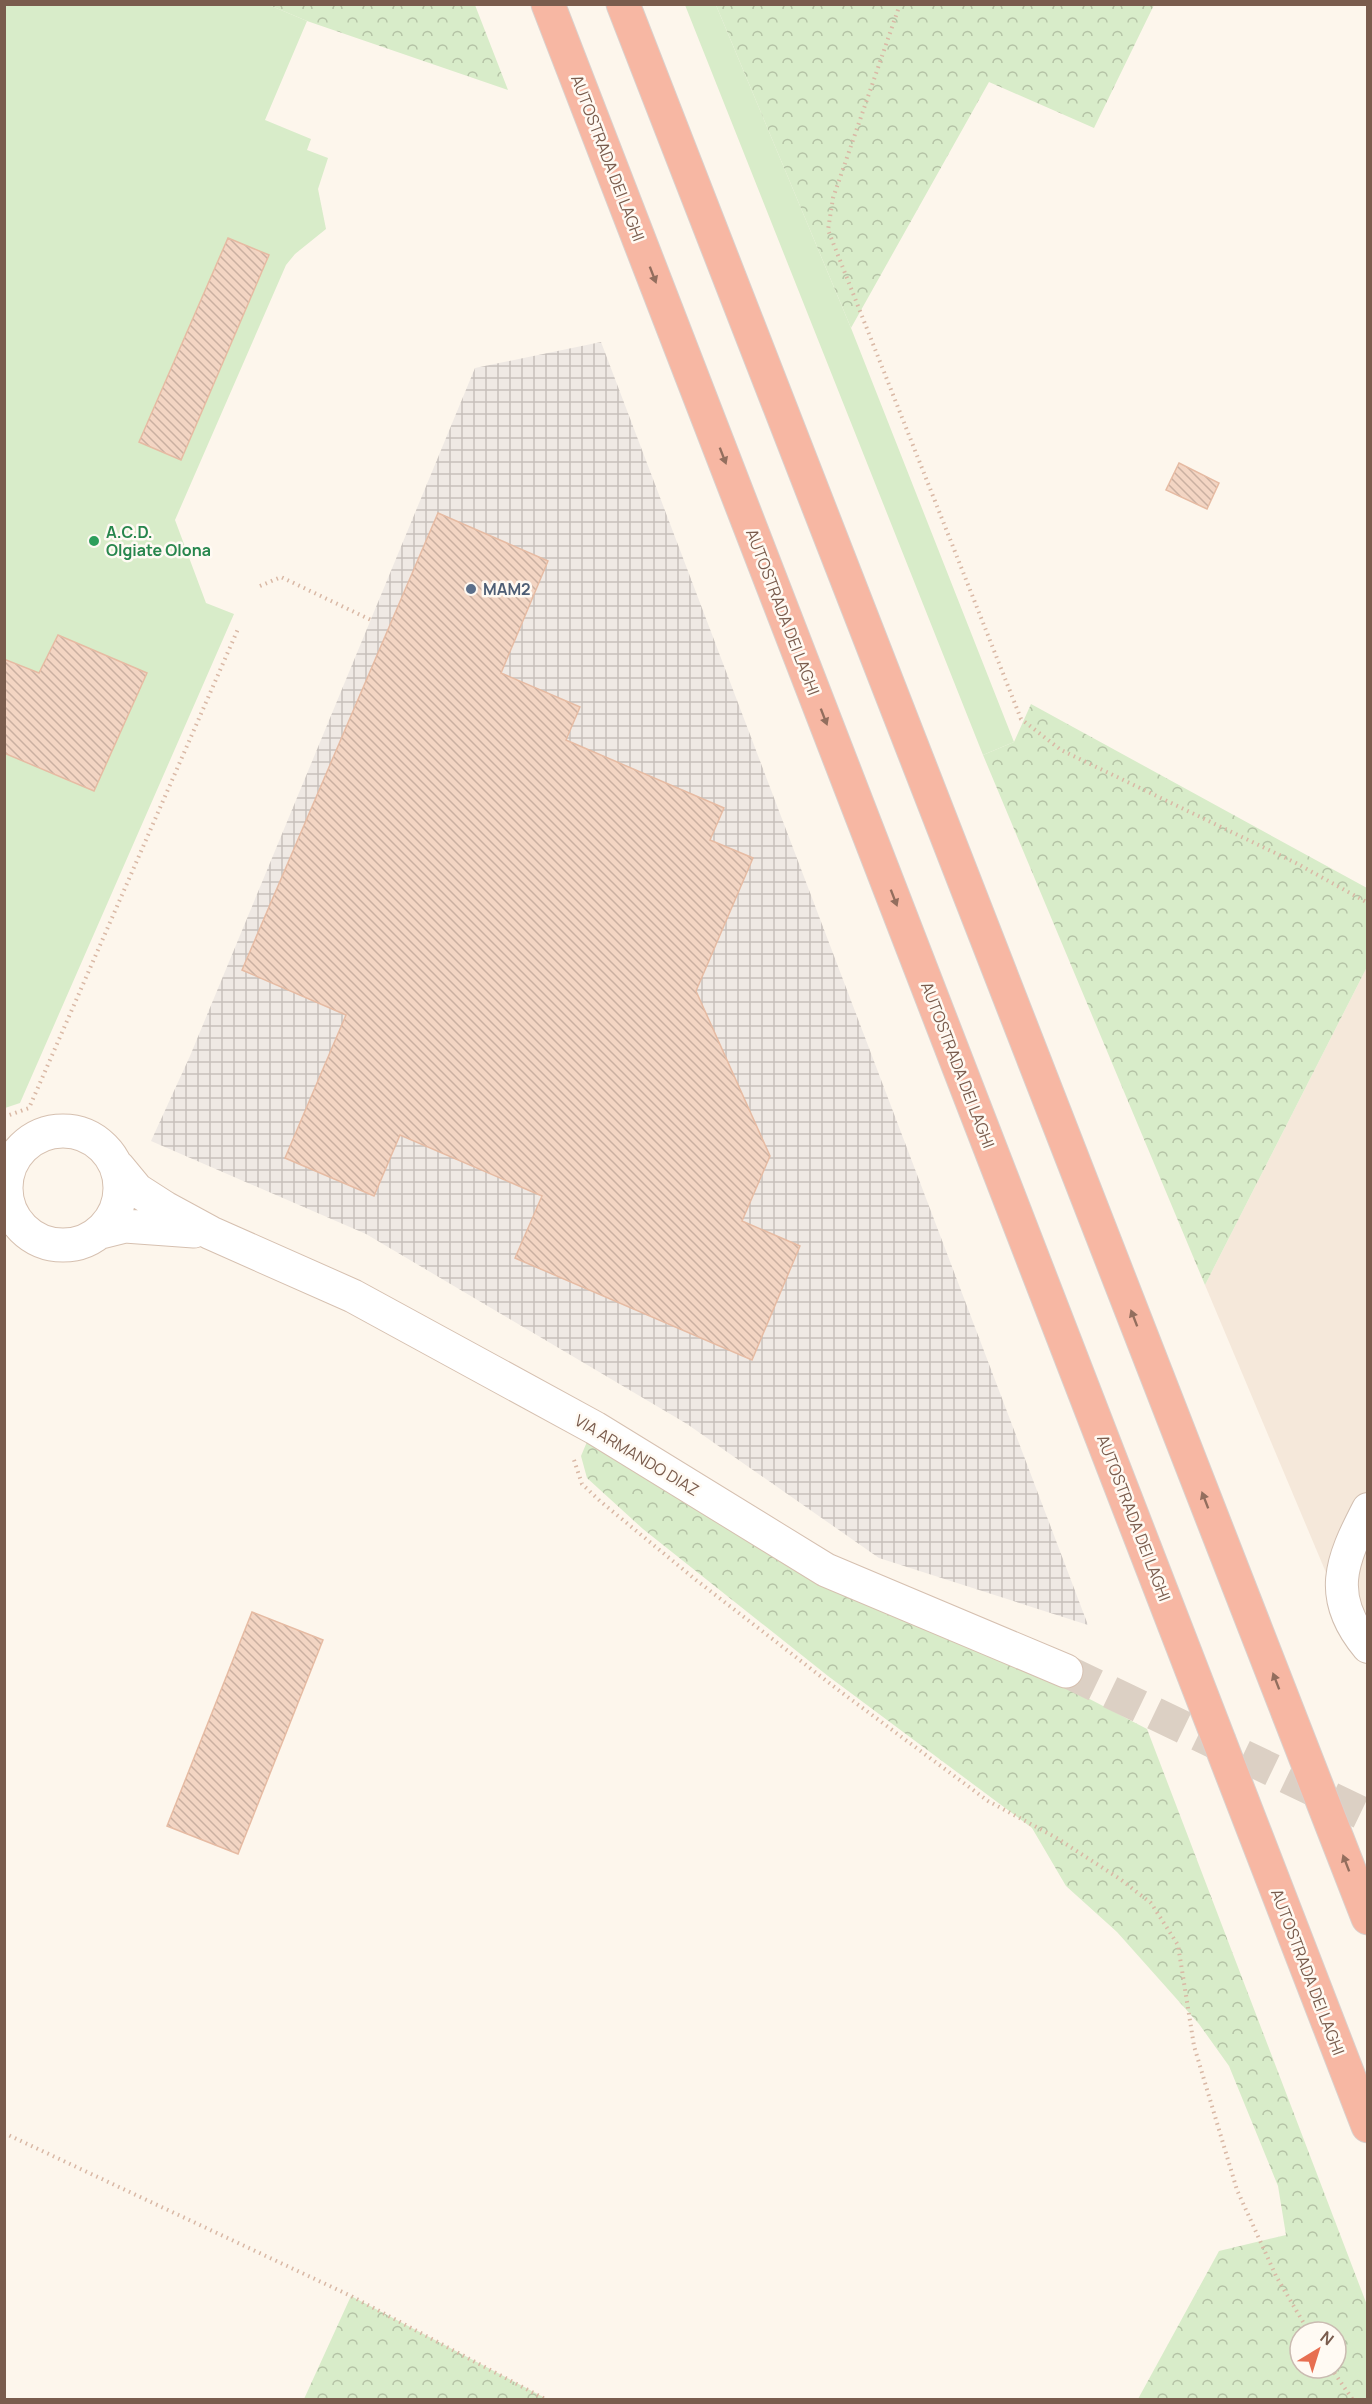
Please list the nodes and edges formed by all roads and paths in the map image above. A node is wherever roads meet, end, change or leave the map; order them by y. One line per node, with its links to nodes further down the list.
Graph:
1 (548, 4): 19 (highway, AUTOSTRADA DEI LAGHI, one-way to 19)
2 (623, 4): 18 (highway, one-way to 2)
3 (900, 4): 7 (path)
4 (260, 586): 5 (path)
5 (371, 620)
6 (238, 629): 8 (path)
7 (1368, 903)
8 (4, 1117)
9 (18, 1143): 10 (street, VIA ARMANDO DIAZ); 11 (street, VIA ARMANDO DIAZ)
10 (117, 1167): 12 (street); 13 (street, VIA ARMANDO DIAZ)
11 (10, 1214): 12 (street, VIA ARMANDO DIAZ)
12 (101, 1232): 13 (street, VIA ARMANDO DIAZ)
13 (211, 1233): 14 (street, VIA ARMANDO DIAZ)
14 (584, 1422): 17 (street, VIA ARMANDO DIAZ); 21 (path)
15 (1368, 1509): 16 (street)
16 (1368, 1647)
17 (1066, 1671)
18 (1368, 1918)
19 (1368, 2126)
20 (4, 2133): 23 (path)
21 (1302, 2320)
22 (1339, 2380): 24 (path)
23 (547, 2400)
24 (1353, 2400)

